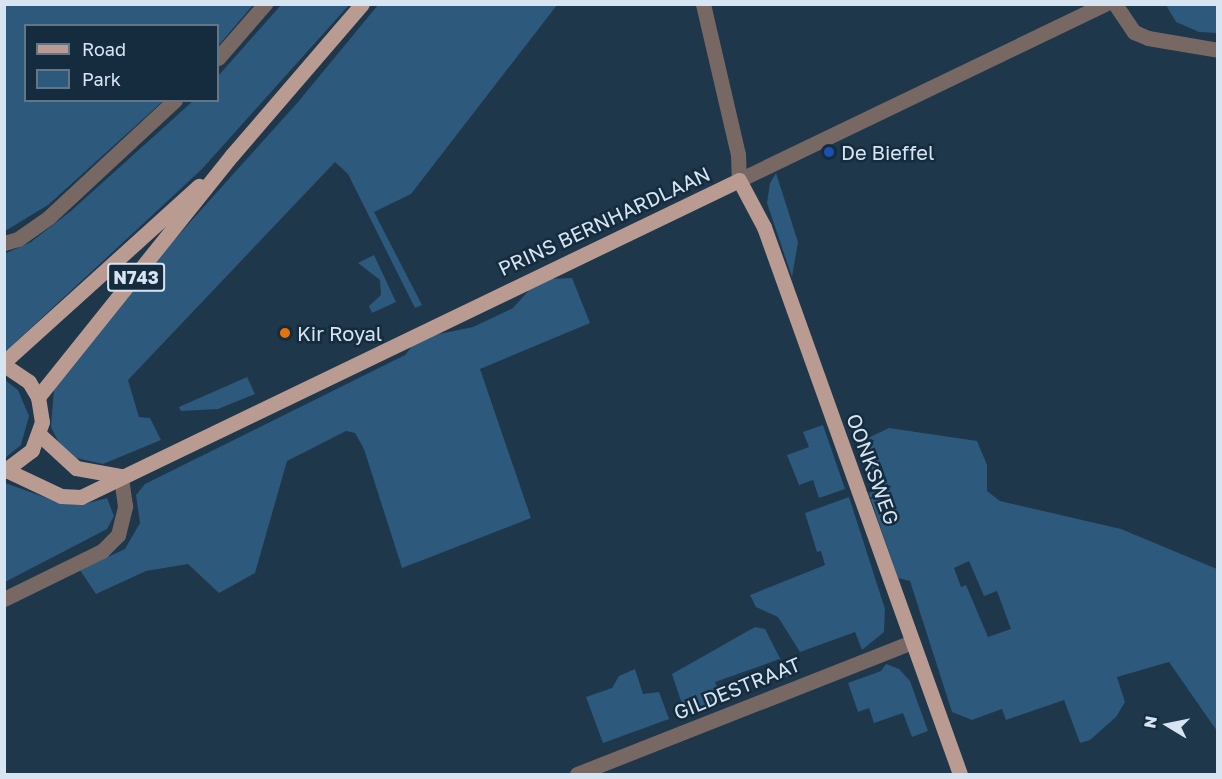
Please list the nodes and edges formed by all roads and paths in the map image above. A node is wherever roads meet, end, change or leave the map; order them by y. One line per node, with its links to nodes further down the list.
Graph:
1 (265, 4): 7 (street)
2 (362, 4): 9 (main road, N743)
3 (703, 4): 10 (street)
4 (1105, 4): 10 (street, PRINS BERNHARDLAAN)
5 (1115, 4): 6 (street)
6 (1218, 50)
7 (219, 57)
8 (174, 102): 11 (street)
9 (232, 155): 12 (main road, N743); 13 (main road, N743)
10 (739, 180): 16 (main road, PRINS BERNHARDLAAN); 18 (main road, OONKSWEG)
11 (4, 243)
12 (4, 364): 13 (main road, N743)
13 (38, 397): 14 (main road)
14 (40, 435): 15 (main road); 16 (main road)
15 (5, 470): 16 (main road, PRINS BERNHARDLAAN)
16 (121, 476): 17 (street)
17 (4, 599)
18 (912, 642): 19 (street, GILDESTRAAT); 20 (main road, OONKSWEG)
19 (577, 774)
20 (960, 774)

